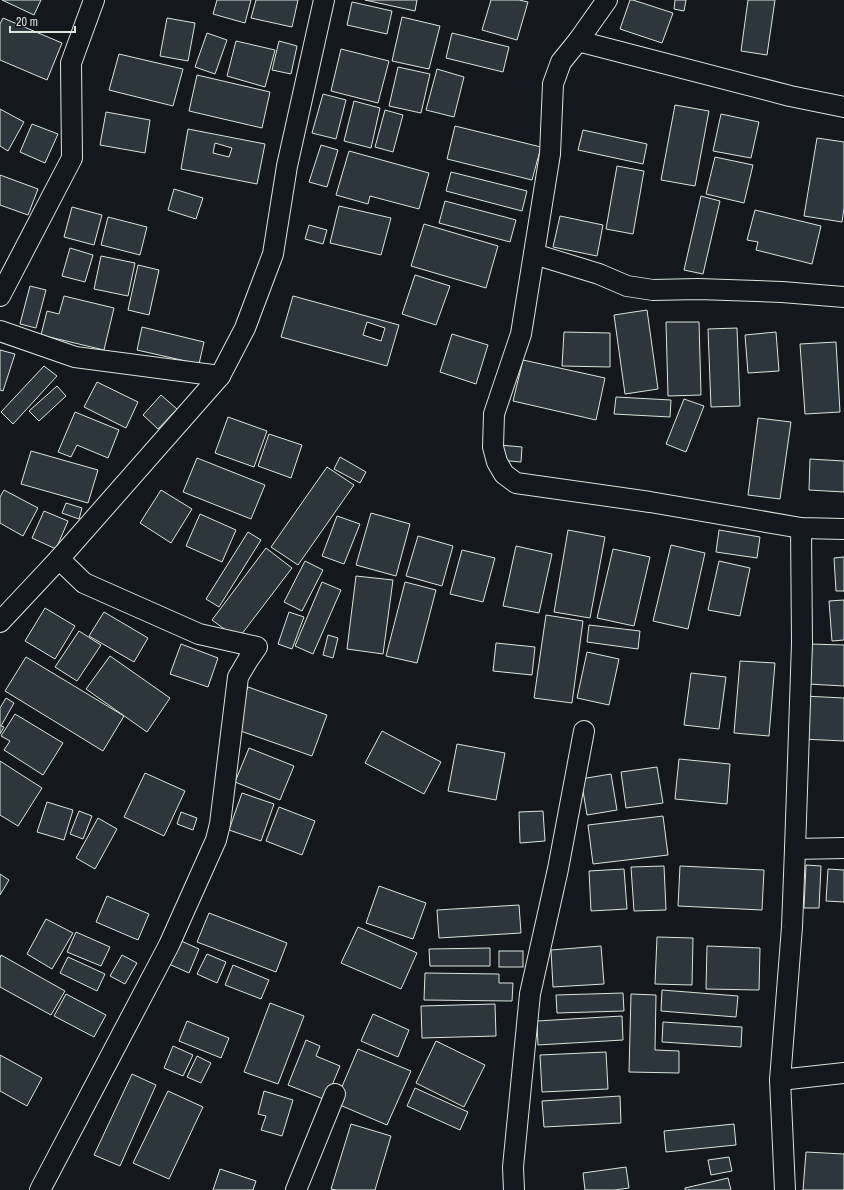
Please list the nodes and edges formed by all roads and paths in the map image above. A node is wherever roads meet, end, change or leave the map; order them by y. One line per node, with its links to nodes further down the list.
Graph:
1 (94, 0): 7 (street)
2 (324, 0): 10 (street)
3 (607, 0): 4 (street)
4 (578, 41): 5 (street); 6 (street)
5 (844, 107)
6 (534, 254): 8 (street); 11 (street)
7 (0, 296)
8 (844, 297)
9 (0, 331): 10 (street)
10 (220, 376): 13 (street)
11 (801, 528): 12 (street); 17 (street)
12 (844, 529)
13 (59, 559): 14 (street); 21 (street)
14 (0, 622)
15 (584, 731): 23 (street)
16 (844, 848): 17 (street)
17 (795, 849): 19 (street)
18 (844, 1073): 19 (street)
19 (780, 1080): 24 (street)
20 (335, 1094): 22 (street)
21 (40, 1190)
22 (296, 1190)
23 (514, 1190)
24 (785, 1190)

